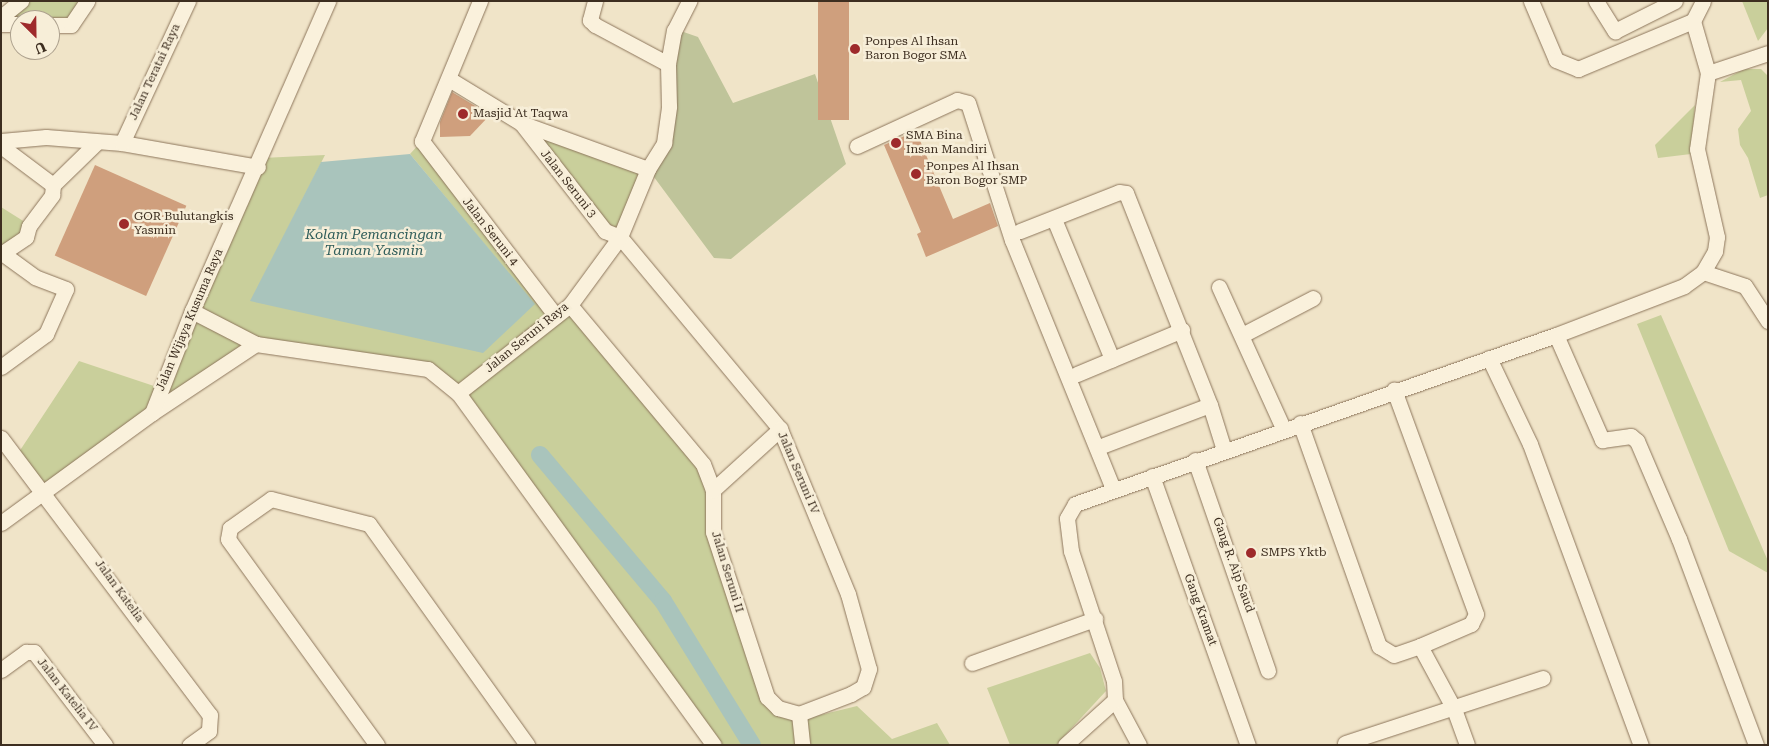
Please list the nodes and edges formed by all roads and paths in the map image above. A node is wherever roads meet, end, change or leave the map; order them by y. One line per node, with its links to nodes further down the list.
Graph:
1 (21, 1): 12 (street)
2 (87, 1): 14 (street)
3 (188, 1): 22 (street, Jalan Teratai Raya)
4 (328, 1): 25 (street, Jalan Wijaya Kusuma Raya)
5 (480, 1): 18 (street)
6 (595, 1): 16 (street)
7 (689, 1): 16 (street, Jalan Seruni Raya)
8 (1531, 1): 13 (street)
9 (1596, 1): 10 (street)
10 (1676, 1)
11 (1703, 1): 13 (street)
12 (1, 17)
13 (1693, 21): 17 (street)
14 (60, 25)
15 (1768, 52): 17 (street)
16 (668, 64): 26 (street, Jalan Seruni Raya)
17 (1708, 73): 32 (street)
18 (449, 79): 19 (street, Jalan Seruni 3); 37 (street, Jalan Seruni 4)
19 (521, 123): 26 (street, Jalan Seruni 3); 30 (street, Jalan Seruni 3)
20 (1, 142): 21 (street)
21 (96, 143): 22 (street); 27 (street)
22 (122, 143): 25 (street)
23 (1, 146): 27 (street)
24 (858, 146): 59 (street)
25 (258, 167): 36 (street, Jalan Wijaya Kusuma Raya)
26 (648, 168): 30 (street, Jalan Seruni Raya)
27 (53, 185): 31 (street)
28 (1054, 219): 29 (street); 39 (street); 44 (street)
29 (1020, 231)
30 (620, 237): 35 (street, Jalan Seruni Raya); 53 (street, Jalan Seruni IV)
31 (2, 254): 45 (street)
32 (1703, 272): 38 (street); 41 (street)
33 (1219, 286): 40 (street)
34 (1313, 298): 40 (street)
35 (570, 305): 37 (street, Jalan Seruni Raya); 60 (street, Jalan Seruni II)
36 (192, 311): 42 (street); 50 (street, Jalan Wijaya Kusuma Raya)
37 (556, 316): 48 (street, Jalan Seruni Raya)
38 (1768, 321)
39 (1182, 330): 44 (street); 49 (street)
40 (1242, 335): 52 (street)
41 (1556, 335): 43 (street); 84 (street)
42 (256, 344): 48 (street); 50 (street)
43 (1490, 358): 47 (street); 83 (street)
44 (1112, 359): 46 (street)
45 (1, 367)
46 (1077, 374)
47 (1394, 390): 51 (street); 64 (street)
48 (458, 393): 77 (street)
49 (1210, 405): 55 (street); 56 (street)
50 (152, 413): 61 (street)
51 (1300, 423): 52 (street); 64 (street)
52 (1283, 428): 56 (street)
53 (780, 429): 60 (street); 71 (street, Jalan Seruni IV)
54 (1, 438): 61 (street, Jalan Katelia)
55 (1104, 445)
56 (1224, 450): 57 (street)
57 (1195, 460): 58 (street); 67 (street, Gang R. Aip Saud)
58 (1152, 476): 59 (street); 81 (street, Gang Kramat)
59 (1113, 489): 63 (street)
60 (713, 490): 71 (street, Jalan Seruni II)
61 (42, 493): 62 (street); 74 (street, Jalan Katelia)
62 (1, 523)
63 (1095, 619): 65 (street); 69 (street)
64 (1420, 646): 70 (street)
65 (972, 662)
66 (1, 670): 73 (street, Jalan Katelia IV)
67 (1268, 671)
68 (1543, 678): 70 (street)
69 (1115, 700): 79 (street); 80 (street)
70 (1454, 709): 72 (street); 82 (street)
71 (799, 714): 78 (street)
72 (1345, 743)
73 (105, 745)
74 (190, 745)
75 (377, 745): 76 (street)
76 (527, 745)
77 (714, 745)
78 (802, 745)
79 (1065, 745)
80 (1140, 745)
81 (1248, 745)
82 (1467, 745)
83 (1641, 745)
84 (1756, 745)

